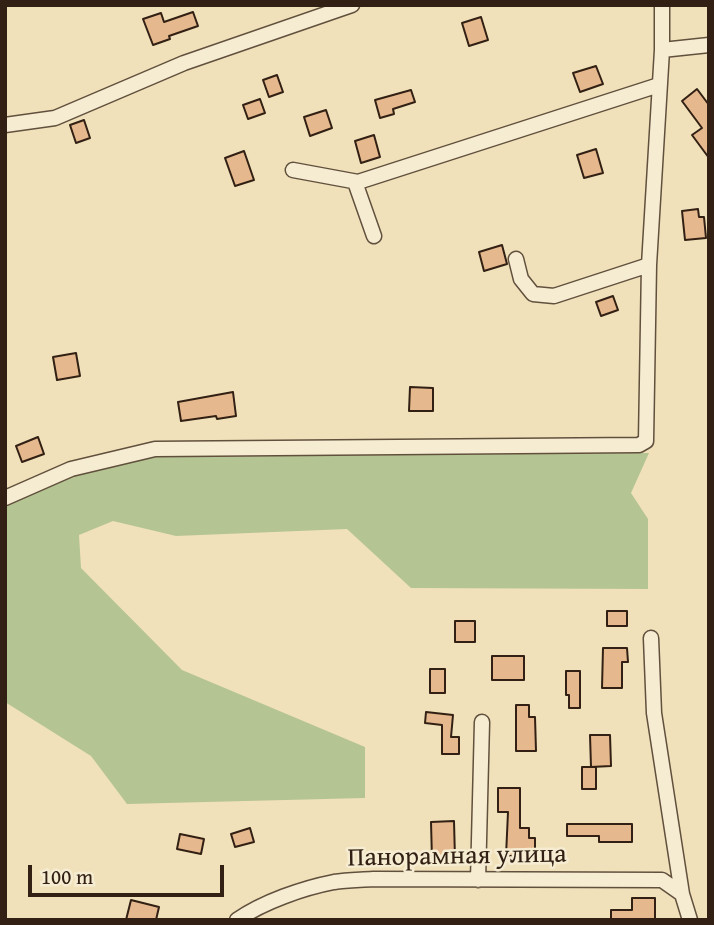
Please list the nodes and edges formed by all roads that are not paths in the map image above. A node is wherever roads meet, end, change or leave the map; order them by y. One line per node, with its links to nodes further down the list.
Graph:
1 (352, 5): 6 (street)
2 (662, 5): 4 (street)
3 (709, 45): 4 (street)
4 (662, 50): 5 (street)
5 (659, 85): 8 (street); 11 (street)
6 (5, 125)
7 (293, 170): 8 (street)
8 (355, 182): 9 (street)
9 (374, 236)
10 (516, 259): 11 (street)
11 (649, 265): 12 (street)
12 (5, 498)
13 (651, 638): 16 (street)
14 (482, 722): 15 (street)
15 (478, 880): 16 (street, Панорамная улица); 17 (street, Панорамная улица)
16 (682, 894): 18 (street)
17 (237, 920)
18 (690, 920)

